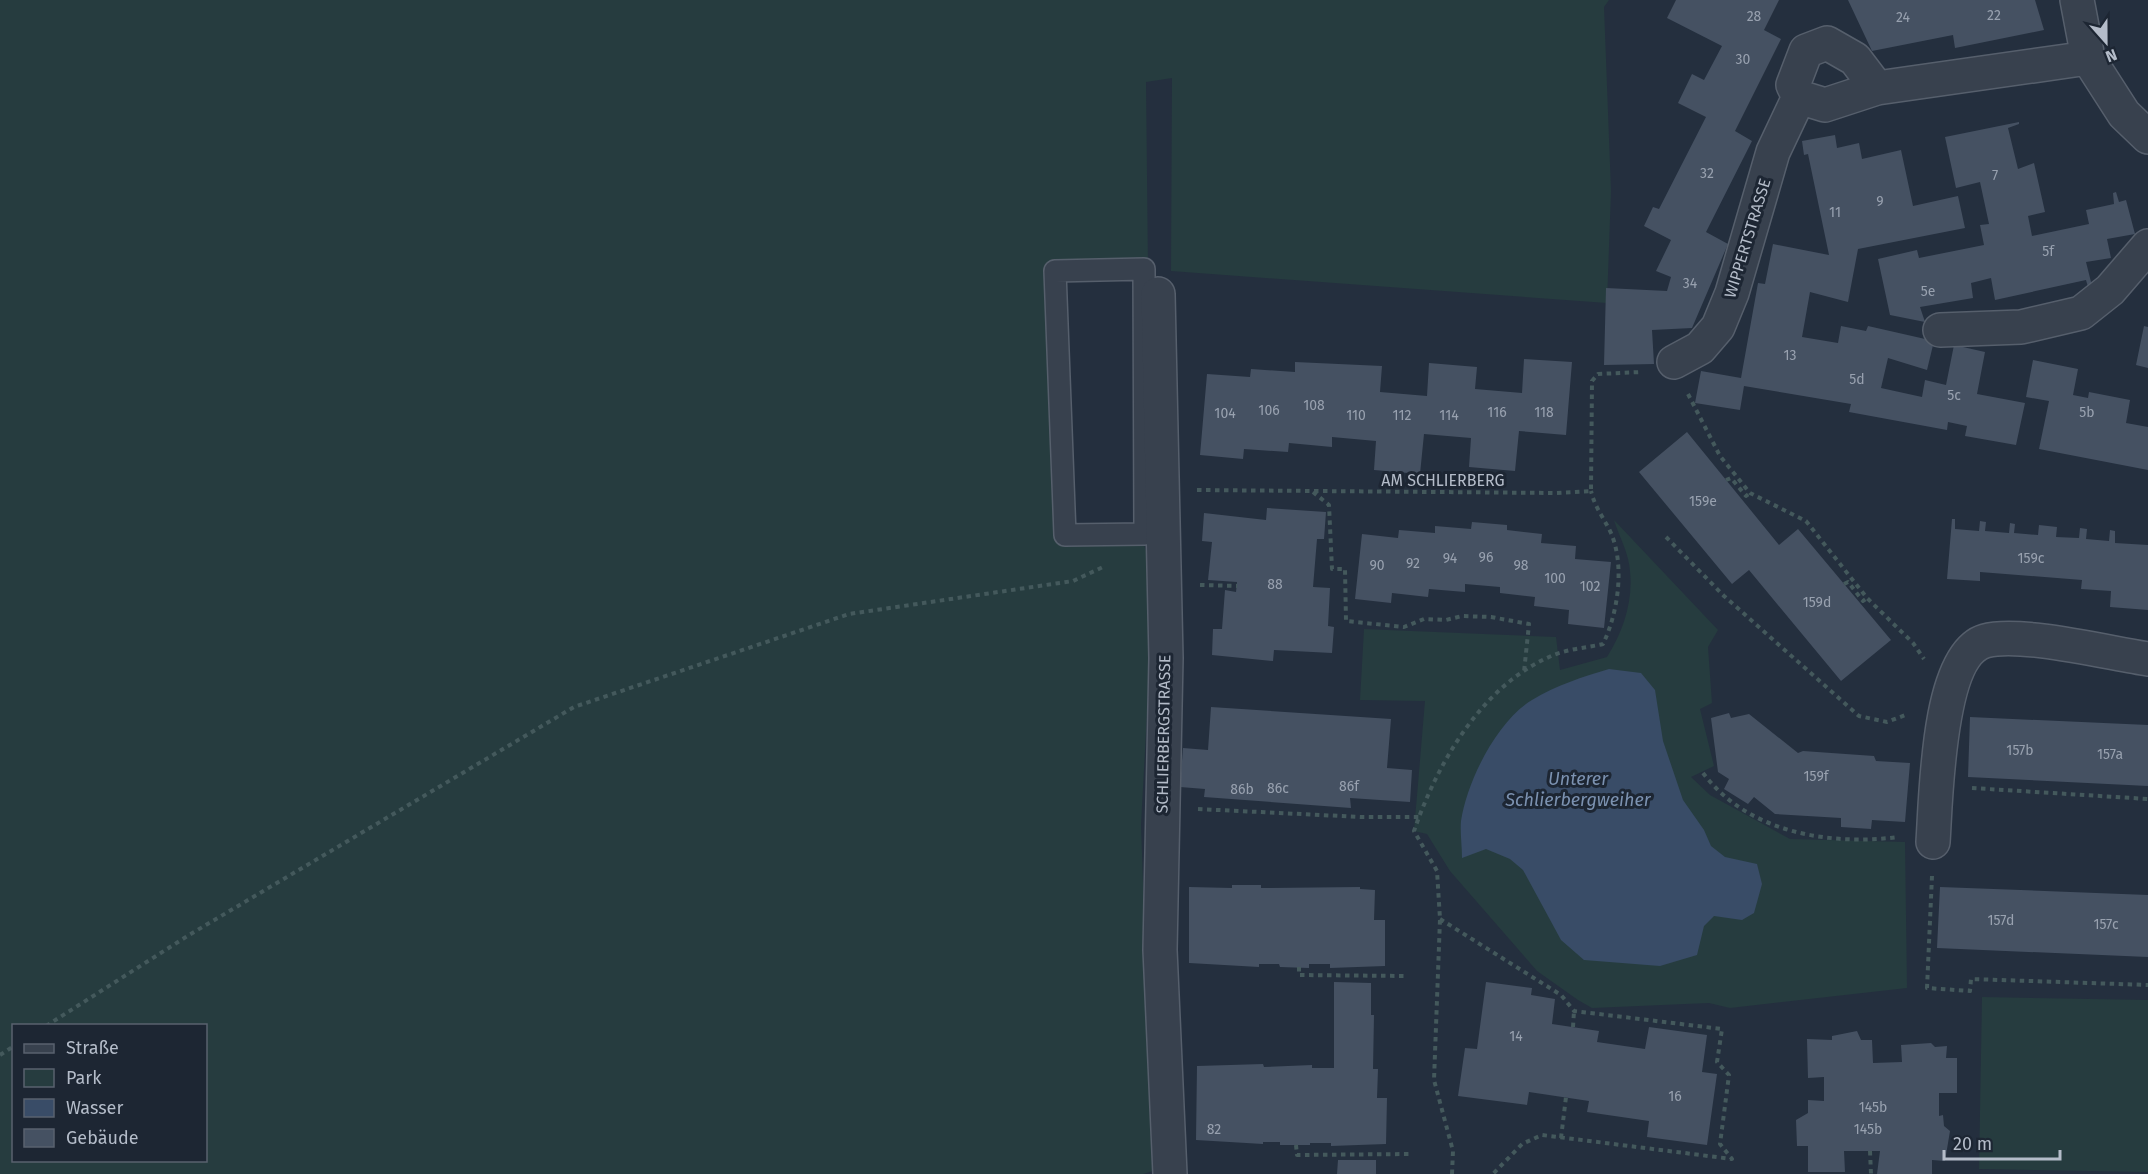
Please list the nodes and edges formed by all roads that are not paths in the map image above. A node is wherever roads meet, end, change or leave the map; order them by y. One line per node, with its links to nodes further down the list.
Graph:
1 (2077, 0): 2 (street)
2 (2088, 58): 3 (street); 5 (street)
3 (1877, 88): 4 (street); 4 (street, WIPPERTSTRASSE)
4 (1799, 97): 9 (street, WIPPERTSTRASSE)
5 (2148, 137)
6 (2148, 246): 8 (street)
7 (1152, 294): 7 (lane); 12 (street, SCHLIERBERGSTRASSE)
8 (1940, 330)
9 (1674, 362)
10 (2148, 660): 11 (street)
11 (1934, 842)
12 (1170, 1174)

